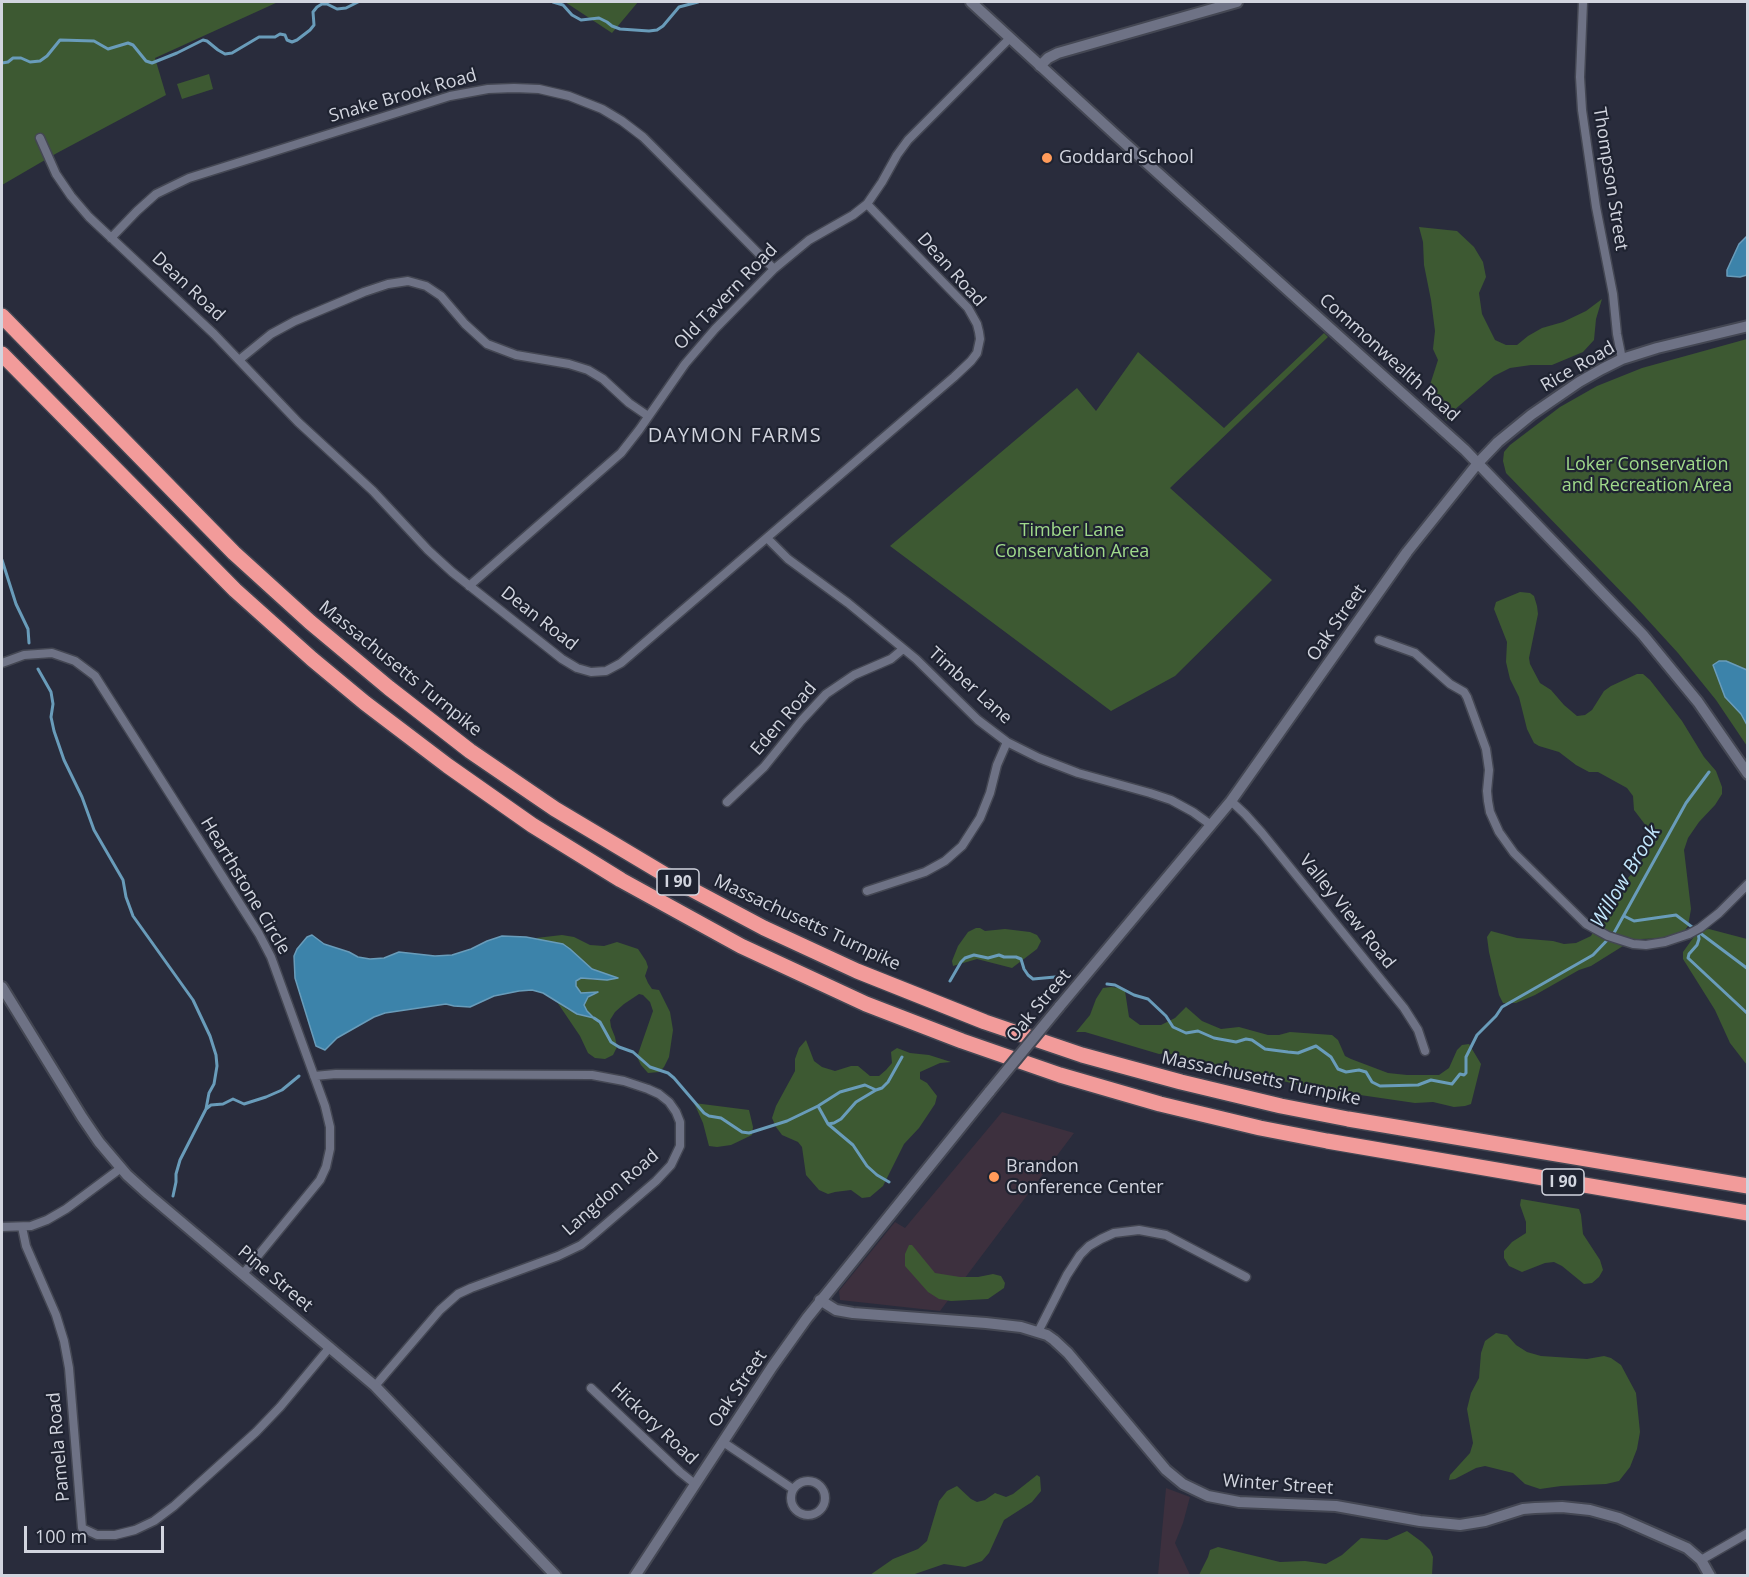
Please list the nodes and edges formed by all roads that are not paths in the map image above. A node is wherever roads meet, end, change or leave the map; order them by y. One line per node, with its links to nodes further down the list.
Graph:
1 (971, 2): 4 (main road, Commonwealth Road)
2 (1237, 2): 5 (main road)
3 (1582, 2): 13 (street, Thompson Street)
4 (1010, 38): 5 (main road, Commonwealth Road); 7 (street, Old Tavern Road)
5 (1040, 66): 16 (main road, Commonwealth Road)
6 (40, 138): 8 (street, Dean Road)
7 (867, 204): 9 (street, Old Tavern Road); 17 (street, Dean Road)
8 (111, 238): 9 (street, Snake Brook Road); 14 (street, Dean Road)
9 (774, 269): 15 (street, Old Tavern Road)
10 (2, 316): 33 (highway, Massachusetts Turnpike / I 90)
11 (1748, 326): 13 (main road, Rice Road)
12 (2, 354): 34 (highway, I 90)
13 (1622, 359): 16 (main road, Rice Road)
14 (239, 360): 15 (street); 18 (street, Dean Road)
15 (648, 416): 18 (street, Old Tavern Road)
16 (1478, 463): 23 (main road, Commonwealth Road); 24 (main road, Oak Street)
17 (767, 538): 18 (street, Dean Road); 20 (street, Timber Lane)
18 (469, 585)
19 (1379, 640): 27 (street)
20 (903, 649): 22 (street, Timber Lane); 25 (street, Eden Road)
21 (2, 663): 31 (street, Hearthstone Circle)
22 (1007, 742): 26 (street, Timber Lane); 28 (street)
23 (1748, 774)
24 (1231, 801): 26 (main road, Oak Street); 30 (street, Valley View Road)
25 (727, 802)
26 (1211, 825): 39 (main road, Oak Street, bridge)
27 (1748, 884)
28 (867, 891)
29 (2, 987): 32 (main road, Pine Street)
30 (1425, 1051)
31 (314, 1076): 37 (street, Hearthstone Circle); 42 (street, Langdon Road)
32 (121, 1168): 36 (street); 37 (main road, Pine Street)
33 (1748, 1186)
34 (1748, 1213)
35 (2, 1227): 36 (street)
36 (22, 1227): 41 (street, Pamela Road)
37 (243, 1274): 41 (main road, Pine Street)
38 (1246, 1277): 40 (street)
39 (820, 1300): 40 (main road, Winter Street); 44 (main road, Oak Street)
40 (1038, 1332): 48 (main road, Winter Street)
41 (330, 1347): 42 (main road, Pine Street)
42 (375, 1386): 49 (main road, Pine Street)
43 (591, 1388): 45 (street, Hickory Road)
44 (723, 1442): 45 (main road, Oak Street); 46 (street)
45 (695, 1484): 50 (main road, Oak Street)
46 (793, 1489): 46 (street)
47 (1748, 1533): 48 (street)
48 (1701, 1560): 51 (main road, Winter Street)
49 (556, 1575)
50 (635, 1575)
51 (1710, 1575)

